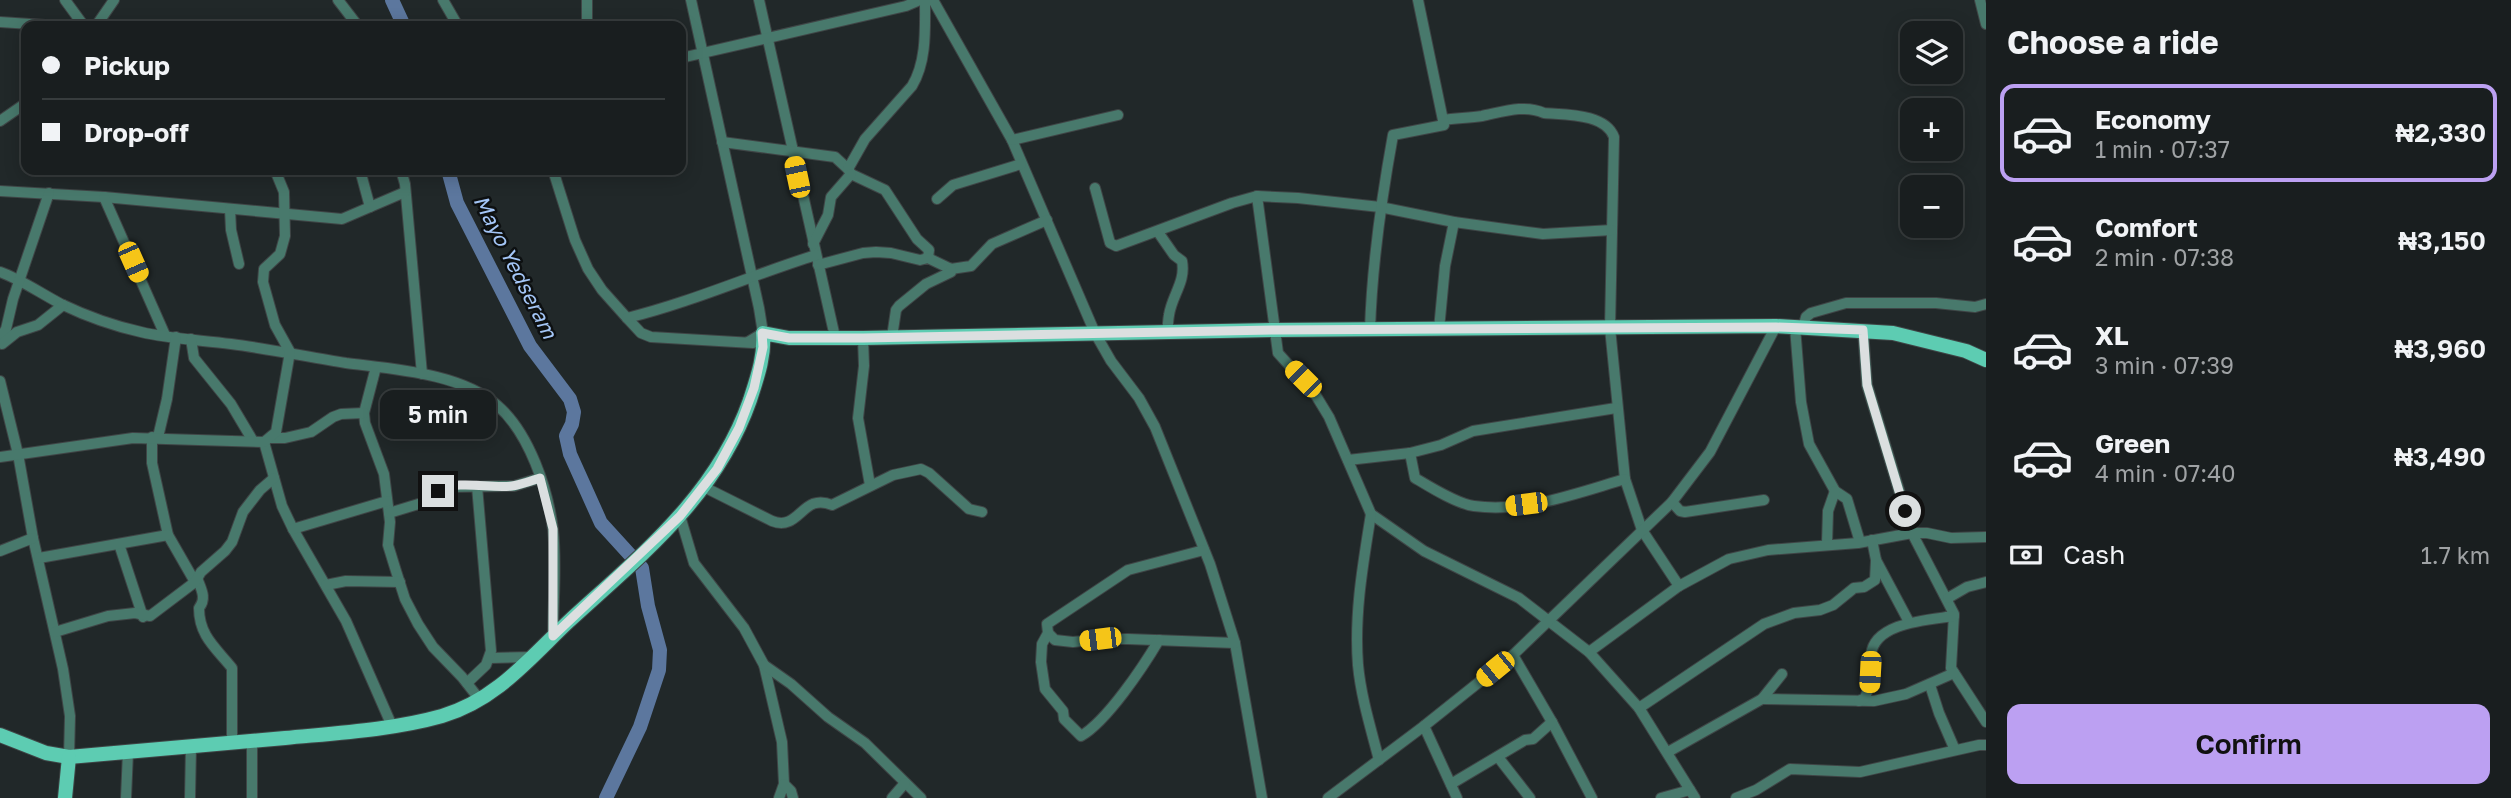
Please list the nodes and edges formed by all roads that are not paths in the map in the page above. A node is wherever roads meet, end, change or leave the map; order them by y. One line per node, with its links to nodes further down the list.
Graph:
1 (65, 0): 12 (street)
2 (338, 0): 14 (street)
3 (443, 0): 15 (street)
4 (587, 0): 16 (street)
5 (691, 0): 21 (street)
6 (759, 0): 20 (street)
7 (922, 0): 20 (street); 31 (street)
8 (933, 0): 27 (street)
9 (1418, 0): 25 (street)
10 (1980, 0): 19 (street)
11 (112, 5): 13 (street)
12 (80, 21)
13 (100, 21)
14 (354, 21)
15 (455, 21)
16 (587, 21)
17 (0, 22): 18 (street)
18 (21, 23)
19 (1986, 24)
20 (768, 38): 21 (street); 29 (street)
21 (703, 53): 22 (street); 28 (street)
22 (686, 57)
23 (21, 106): 26 (street)
24 (1118, 115): 27 (street)
25 (1443, 120): 43 (street); 49 (street)
26 (0, 121)
27 (1012, 140): 30 (street)
28 (722, 142): 29 (street); 56 (street)
29 (792, 150): 31 (street); 51 (street)
30 (1021, 164): 42 (street); 47 (street)
31 (850, 172): 51 (street); 52 (street)
32 (277, 175): 46 (street)
33 (361, 175): 44 (street)
34 (402, 175): 38 (street)
35 (555, 175): 60 (street)
36 (1095, 188): 50 (street)
37 (0, 191): 39 (street)
38 (405, 192): 44 (street); 81 (street)
39 (49, 193): 41 (street); 57 (street)
40 (1257, 196): 43 (street); 50 (street); 65 (street)
41 (104, 197): 45 (street); 70 (street)
42 (937, 199)
43 (1380, 207): 48 (street); 66 (street)
44 (370, 208): 46 (street)
45 (230, 209): 46 (street); 53 (street)
46 (284, 213): 78 (street)
47 (1047, 220): 54 (street); 68 (street)
48 (1454, 222): 49 (street); 64 (street)
49 (1612, 230): 62 (street)
50 (1158, 232): 69 (street)
51 (816, 255): 52 (street); 56 (street); 71 (street)
52 (929, 258): 54 (street)
53 (239, 264)
54 (951, 268): 72 (street)
55 (0, 272): 57 (street)
56 (752, 276): 60 (street); 76 (street)
57 (21, 280): 59 (street); 73 (street)
58 (1986, 304): 63 (street)
59 (63, 305): 70 (street); 77 (street)
60 (627, 318): 76 (street)
61 (1776, 327): 62 (main road); 63 (main road); 99 (street)
62 (1610, 328): 64 (main road); 83 (street)
63 (1799, 328): 67 (main road); 97 (street)
64 (1439, 329): 66 (main road)
65 (1274, 330): 66 (main road); 69 (main road); 90 (street)
66 (1370, 330)
67 (1863, 330): 79 (main road); 106 (street)
68 (1095, 332): 69 (main road); 72 (main road); 113 (street)
69 (1167, 332)
70 (171, 336): 75 (street); 85 (street)
71 (835, 337): 74 (main road); 76 (main road)
72 (892, 337): 74 (main road)
73 (0, 338)
74 (863, 338): 94 (street)
75 (191, 339): 78 (street); 86 (street)
76 (763, 340): 96 (main road)
77 (0, 345)
78 (290, 352): 80 (street); 86 (street)
79 (1986, 360)
80 (376, 367): 81 (street); 84 (street)
81 (422, 374): 92 (street)
82 (0, 381): 88 (street)
83 (1616, 408): 87 (street); 93 (street)
84 (365, 413): 86 (street); 100 (street)
85 (155, 437): 86 (street); 88 (street); 107 (street)
86 (263, 441): 91 (street)
87 (1410, 453): 90 (street); 93 (street)
88 (18, 454): 89 (street); 109 (street)
89 (0, 457)
90 (1348, 460): 102 (street)
91 (274, 478): 104 (street); 117 (street)
92 (540, 478): 95 (street); 129 (street)
93 (1625, 479): 105 (street)
94 (870, 485): 96 (street); 101 (street)
95 (477, 486): 100 (street); 135 (street)
96 (704, 487): 103 (main road)
97 (1835, 491): 110 (street); 112 (street)
98 (1764, 500): 99 (street)
99 (1672, 502): 105 (street)
100 (388, 507): 104 (street); 118 (street)
101 (982, 512)
102 (1371, 514): 125 (street); 159 (street)
103 (680, 516): 129 (main road); 136 (street)
104 (292, 529): 120 (street)
105 (1642, 530): 121 (street); 125 (street)
106 (1912, 533): 108 (street); 110 (street); 122 (street)
107 (168, 535): 111 (street); 117 (street)
108 (1986, 537)
109 (33, 538): 114 (street); 115 (street)
110 (1866, 541): 112 (street); 116 (street)
111 (119, 544): 115 (street); 124 (street)
112 (1828, 544): 121 (street)
113 (1204, 550): 128 (street); 131 (street)
114 (0, 551)
115 (39, 558): 127 (street)
116 (1876, 560): 126 (street); 144 (street)
117 (196, 580): 124 (street); 151 (street)
118 (400, 582): 120 (street); 139 (street)
119 (1986, 582): 122 (street)
120 (327, 585): 147 (street)
121 (1679, 586): 132 (street)
122 (1948, 598): 123 (street)
123 (1954, 616): 126 (street); 137 (street)
124 (143, 617): 127 (street)
125 (1550, 620): 132 (street); 133 (street)
126 (1909, 622): 143 (street)
127 (55, 632): 157 (street)
128 (1048, 633): 130 (street); 130 (street)
129 (553, 636): 134 (main road)
130 (1159, 640): 131 (street)
131 (1235, 643): 172 (street)
132 (1589, 652): 144 (street)
133 (1513, 655): 145 (street); 148 (street)
134 (534, 657): 135 (street); 142 (main road)
135 (490, 658): 139 (street)
136 (764, 665): 160 (street); 161 (street)
137 (1954, 673): 140 (street); 146 (street)
138 (1782, 674): 141 (street)
139 (467, 683): 142 (street)
140 (1930, 685): 143 (street); 154 (street)
141 (1762, 699): 143 (street); 156 (street)
142 (480, 700): 147 (main road)
143 (1859, 701)
144 (1639, 708): 156 (street)
145 (1552, 722): 158 (street); 176 (street)
146 (1986, 722)
147 (392, 726): 150 (main road)
148 (1424, 726): 159 (street); 162 (street)
149 (0, 735): 157 (main road)
150 (252, 741): 151 (main road); 167 (street)
151 (232, 742): 153 (main road)
152 (1986, 745): 154 (street)
153 (191, 746): 155 (main road); 166 (street)
154 (1955, 750): 178 (street)
155 (128, 752): 157 (main road); 165 (street)
156 (1668, 752): 163 (street)
157 (69, 757): 164 (main road)
158 (1498, 757): 162 (street); 175 (street)
159 (1379, 760): 173 (street)
160 (905, 783): 170 (street); 171 (street)
161 (784, 784): 168 (street); 169 (street)
162 (1451, 784): 174 (street)
163 (1692, 794): 177 (street)
164 (65, 798)
165 (126, 798)
166 (190, 798)
167 (252, 798)
168 (779, 798)
169 (793, 798)
170 (892, 798)
171 (921, 798)
172 (1262, 798)
173 (1328, 798)
174 (1457, 798)
175 (1530, 798)
176 (1592, 798)
177 (1661, 798)
178 (1736, 798)

